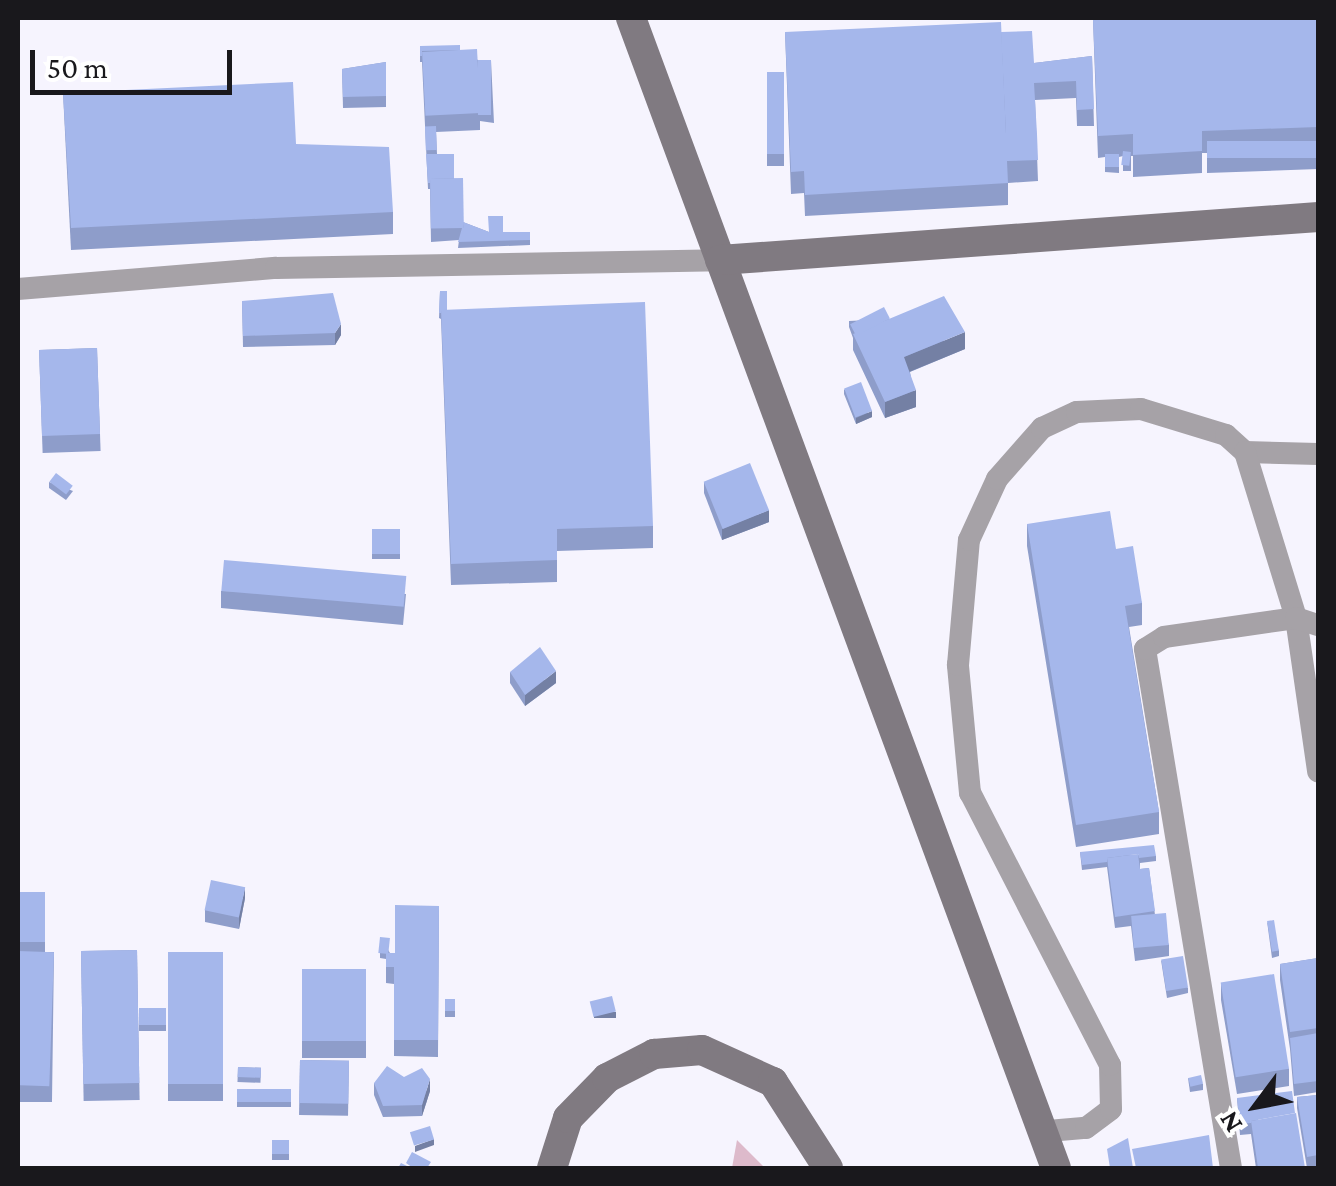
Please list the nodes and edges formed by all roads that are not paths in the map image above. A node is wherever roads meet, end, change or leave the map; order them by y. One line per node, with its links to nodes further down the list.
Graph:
1 (630, 18): 3 (street)
2 (1318, 217): 3 (street)
3 (720, 260): 4 (street); 9 (street)
4 (18, 290)
5 (1245, 452): 6 (street); 7 (street); 9 (street)
6 (1318, 454)
7 (1307, 621): 8 (street); 13 (street)
8 (1318, 771)
9 (1048, 1131): 12 (street)
10 (552, 1168): 11 (street)
11 (828, 1168)
12 (1056, 1168)
13 (1232, 1168)

